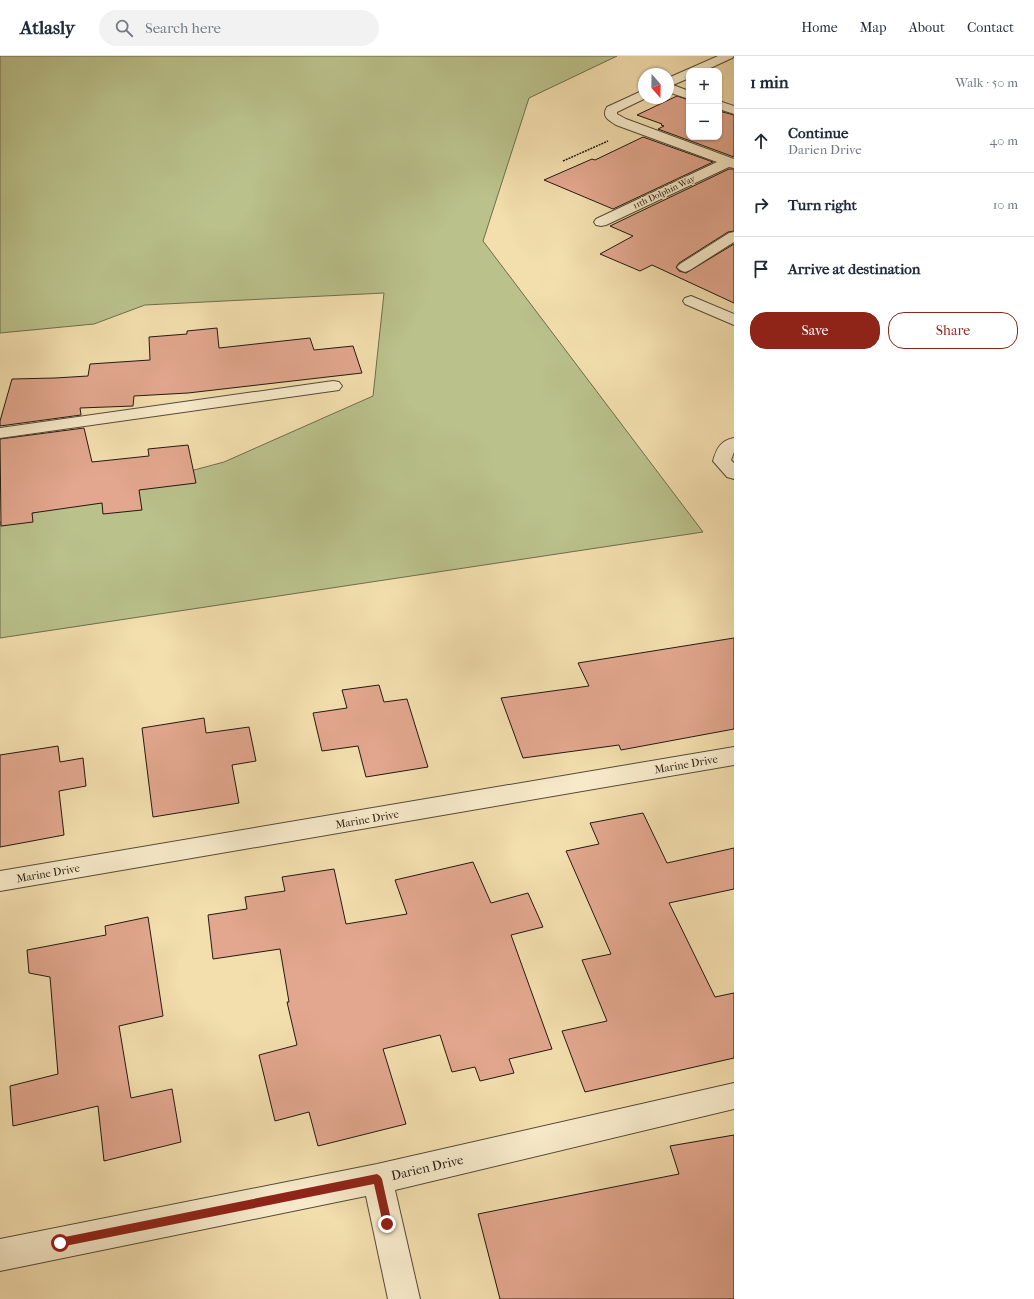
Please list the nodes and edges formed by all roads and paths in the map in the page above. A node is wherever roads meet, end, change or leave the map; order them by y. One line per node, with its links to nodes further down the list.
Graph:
1 (728, 56): 2 (street)
2 (716, 61): 3 (street); 4 (street)
3 (734, 67)
4 (701, 68)
5 (686, 74): 6 (street)
6 (674, 80)
7 (674, 90): 8 (street)
8 (686, 94)
9 (638, 97): 12 (street)
10 (722, 106): 11 (street)
11 (734, 110)
12 (638, 128): 13 (path); 14 (street)
13 (563, 161)
14 (731, 163): 15 (street, 11th Dolphin Way)
15 (601, 222)
16 (734, 236): 17 (street)
17 (685, 268)
18 (691, 302): 19 (street)
19 (734, 320)
20 (333, 386): 21 (street)
21 (0, 433)
22 (734, 443): 23 (street)
23 (733, 473)
24 (734, 756): 25 (street, Marine Drive)
25 (0, 881)
26 (734, 1096): 27 (street, Darien Drive)
27 (377, 1179): 28 (street, Darien Drive); 29 (street)
28 (0, 1255)
29 (404, 1299)

